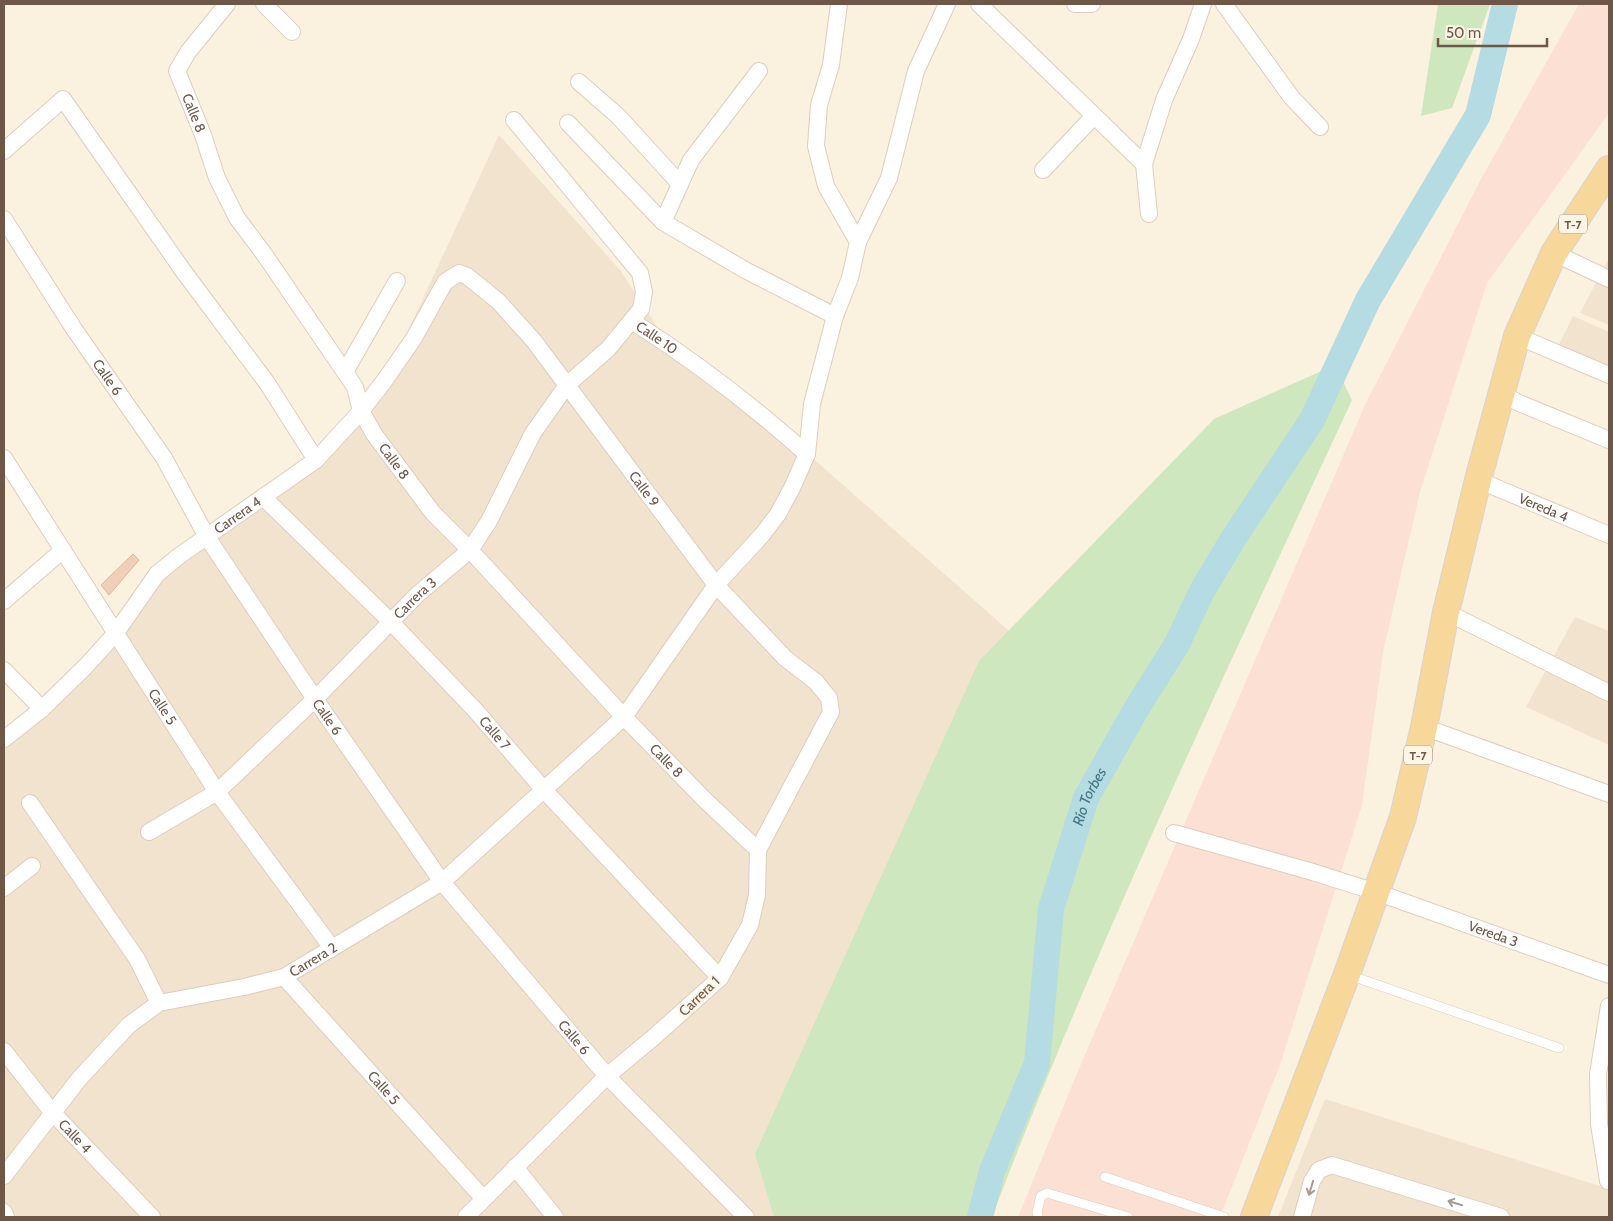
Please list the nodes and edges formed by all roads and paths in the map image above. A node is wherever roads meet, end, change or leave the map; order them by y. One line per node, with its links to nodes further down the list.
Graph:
1 (227, 4): 33 (street, Calle 8)
2 (264, 4): 10 (street)
3 (839, 4): 25 (street)
4 (947, 4): 25 (street)
5 (979, 4): 13 (street)
6 (1075, 4): 7 (street)
7 (1092, 4)
8 (1203, 4): 18 (street)
9 (1224, 4): 16 (street)
10 (292, 32)
11 (759, 71): 21 (street)
12 (579, 82): 21 (street)
13 (1093, 117): 18 (street); 20 (street)
14 (514, 120): 31 (street, Calle 10)
15 (568, 123): 24 (street)
16 (1320, 127)
17 (4, 151): 41 (street)
18 (1144, 164): 22 (street)
19 (1609, 169): 26 (main road, T-7)
20 (1043, 170)
21 (680, 184): 24 (street)
22 (1149, 214)
23 (4, 219): 45 (street, Calle 6)
24 (662, 222): 30 (street)
25 (858, 242): 30 (street)
26 (1554, 253): 28 (street); 32 (main road, T-7)
27 (452, 277): 35 (street, Calle 9); 37 (street, Carrera 4)
28 (1609, 279)
29 (398, 281): 33 (street)
30 (834, 316): 39 (street)
31 (632, 321): 35 (street, Carrera 3); 39 (street, Calle 10)
32 (1517, 336): 34 (street); 36 (main road, T-7)
33 (345, 372): 37 (street, Calle 8)
34 (1609, 375)
35 (567, 385): 47 (street, Carrera 3); 48 (street, Calle 9)
36 (1501, 393): 38 (street); 42 (main road, T-7)
37 (361, 411): 41 (street, Carrera 4); 47 (street, Calle 8)
38 (1609, 440)
39 (807, 454): 48 (street, Carrera 2)
40 (4, 458): 46 (street, Calle 5)
41 (316, 460): 43 (street, Carrera 4)
42 (1478, 480): 44 (street, Vereda 4); 50 (main road, T-7)
43 (263, 496): 45 (street, Carrera 4); 51 (street, Calle 7)
44 (1609, 534)
45 (207, 537): 52 (street, Carrera 4); 55 (street, Calle 6)
46 (63, 550): 49 (street); 52 (street, Calle 5)
47 (470, 550): 51 (street, Carrera 3); 58 (street, Calle 8)
48 (716, 584): 57 (street, Calle 9); 58 (street, Carrera 2)
49 (4, 601)
50 (1446, 612): 54 (street); 59 (main road, T-7)
51 (390, 622): 55 (street, Carrera 3); 61 (street, Calle 7)
52 (116, 634): 56 (street, Carrera 4); 62 (street, Calle 5)
53 (4, 670): 56 (street)
54 (1609, 693)
55 (315, 699): 62 (street, Carrera 3); 69 (street, Calle 6)
56 (42, 709): 60 (street, Carrera 4)
57 (831, 712): 67 (street, Carrera 1)
58 (624, 717): 61 (street, Carrera 2); 67 (street, Calle 8)
59 (1424, 727): 63 (street); 71 (main road, T-7)
60 (4, 739)
61 (545, 791): 69 (street, Carrera 2); 76 (street, Calle 7)
62 (217, 792): 65 (street, Carrera 3); 72 (street, Calle 5)
63 (1609, 794)
64 (30, 804): 77 (street)
65 (149, 832)
66 (1174, 833): 71 (street, Vereda 3)
67 (758, 850): 76 (street, Carrera 1)
68 (32, 866): 70 (street)
69 (442, 882): 72 (street, Carrera 2); 81 (street, Calle 6)
70 (4, 888)
71 (1376, 892): 73 (main road, T-7); 74 (street, Vereda 3)
72 (332, 948): 75 (street, Carrera 2)
73 (1347, 974): 79 (lane); 97 (main road, T-7)
74 (1609, 975)
75 (284, 977): 77 (street, Carrera 2); 87 (street, Calle 5)
76 (720, 978): 81 (street, Carrera 1)
77 (159, 1003): 82 (street, Carrera 2)
78 (1609, 1006): 86 (street)
79 (1559, 1048)
80 (4, 1051): 82 (street, Calle 4)
81 (607, 1076): 83 (street, Carrera 1); 93 (street, Calle 6)
82 (52, 1112): 84 (street, Carrera 2); 90 (street, Calle 4)
83 (515, 1167): 87 (street, Carrera 1); 92 (street)
84 (4, 1176)
85 (1104, 1177): 96 (lane)
86 (1608, 1181)
87 (484, 1198): 91 (street, Carrera 1)
88 (4, 1212): 89 (street)
89 (6, 1217)
90 (152, 1217)
91 (466, 1217)
92 (554, 1217)
93 (746, 1217)
94 (1038, 1217): 95 (lane)
95 (1128, 1217)
96 (1224, 1217)
97 (1254, 1217)
98 (1302, 1217): 99 (street, one-way to 98)
99 (1501, 1217)

